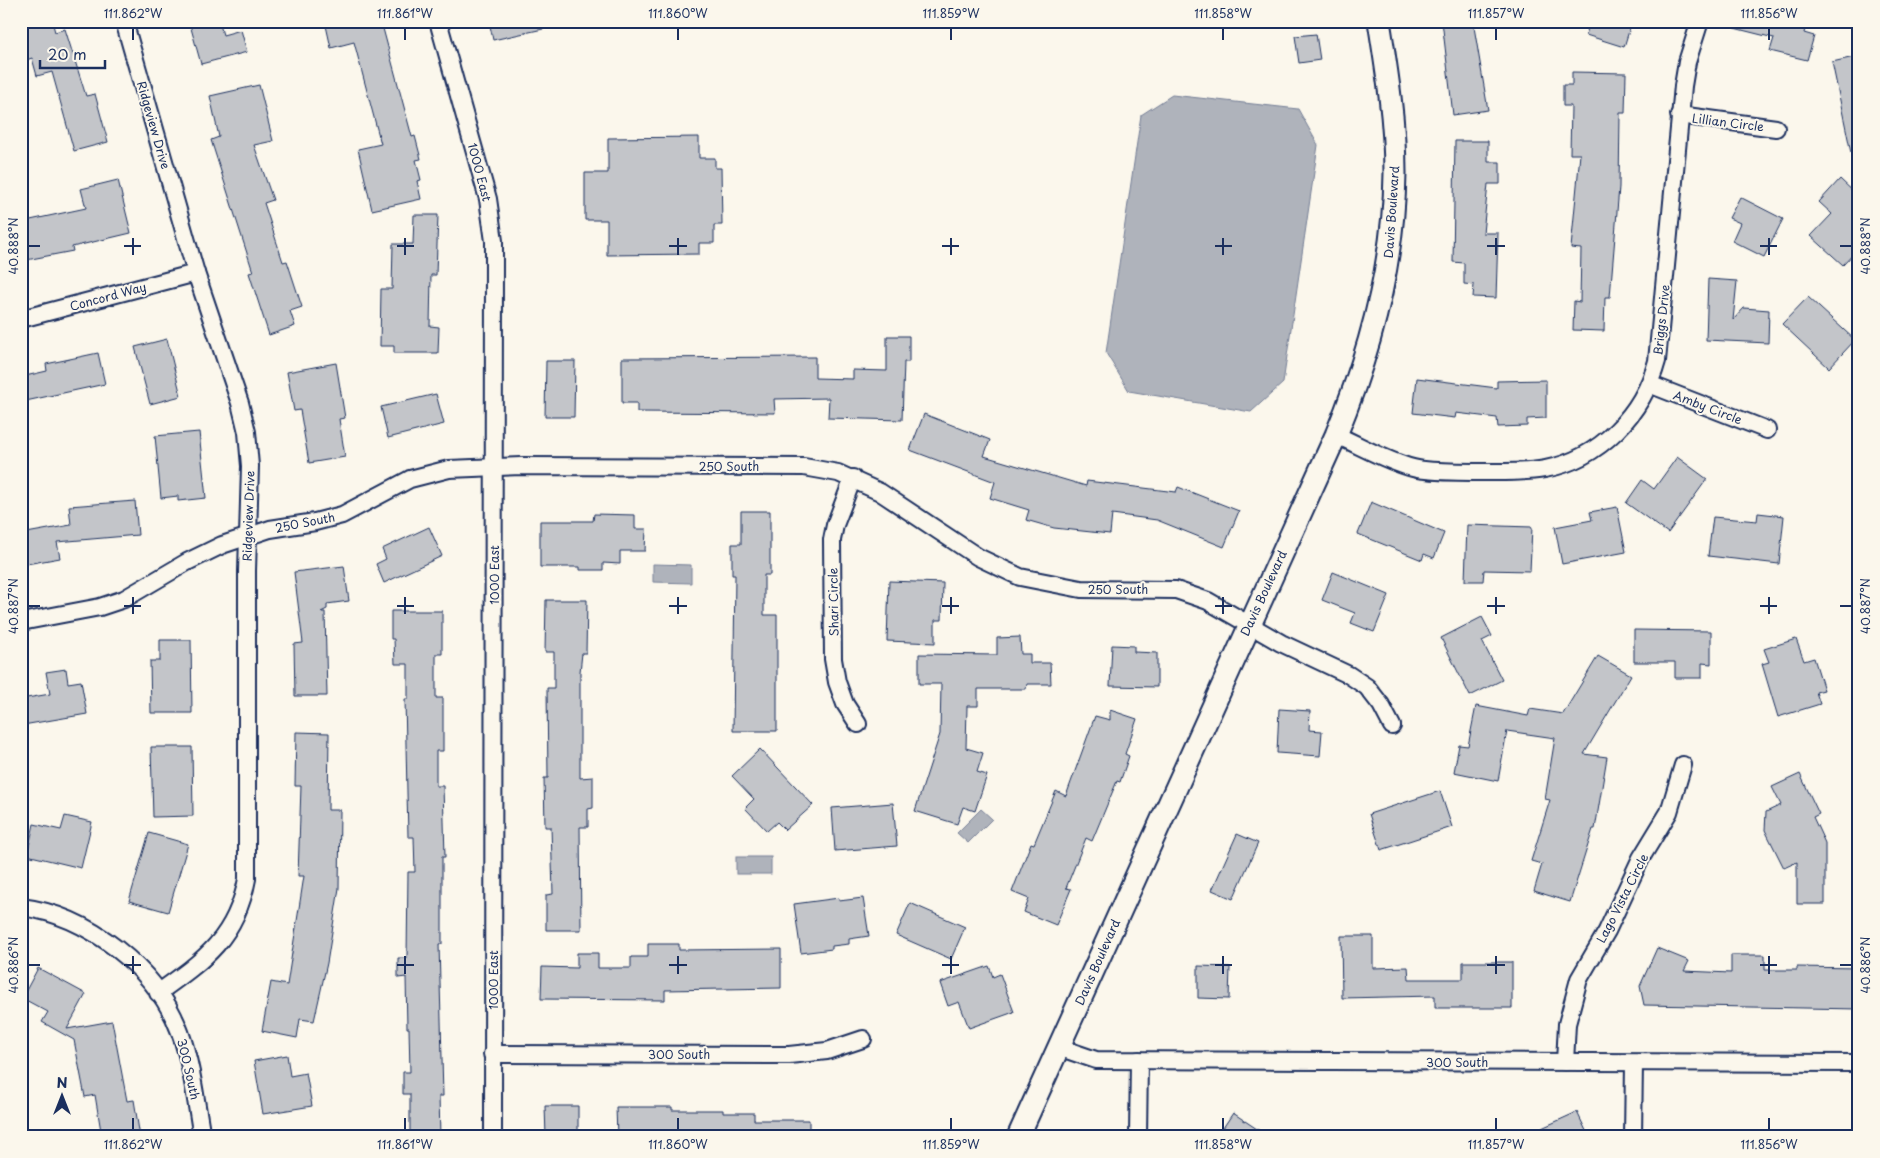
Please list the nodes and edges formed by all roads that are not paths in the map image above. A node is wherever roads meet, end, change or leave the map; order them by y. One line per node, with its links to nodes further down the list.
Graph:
1 (124, 21): 7 (street, Ridgeview Drive)
2 (438, 21): 12 (street, 1000 East)
3 (1379, 21): 11 (street, Davis Boulevard)
4 (1700, 21): 5 (street, Briggs Drive)
5 (1679, 116): 6 (street, Lillian Circle); 9 (street, Briggs Drive)
6 (1776, 128)
7 (196, 273): 8 (street, Concord Way); 14 (street, Ridgeview Drive)
8 (21, 319)
9 (1649, 384): 10 (street, Amby Circle); 11 (street, Briggs Drive)
10 (1767, 430)
11 (1336, 434): 16 (street, Davis Boulevard)
12 (494, 466): 13 (street, 250 South); 14 (street, 250 South); 24 (street, 1000 East)
13 (853, 478): 16 (street, 250 South); 17 (street, Shari Circle)
14 (247, 536): 15 (street, 250 South); 21 (street, Ridgeview Drive)
15 (21, 622)
16 (1249, 624): 18 (street, 250 South); 23 (street, Davis Boulevard)
17 (858, 724)
18 (1392, 726)
19 (1682, 766): 26 (street, Lago Vista Circle)
20 (21, 908): 21 (street, 300 South)
21 (158, 993): 29 (street, 300 South)
22 (863, 1039): 24 (street, 300 South)
23 (1058, 1048): 25 (street, 300 South); 31 (street, Davis Boulevard)
24 (492, 1054): 30 (street, 1000 East)
25 (1139, 1060): 26 (street, 300 South); 32 (street)
26 (1565, 1062): 27 (street, 300 South)
27 (1634, 1063): 28 (street, 300 South); 33 (street)
28 (1859, 1064)
29 (202, 1137)
30 (493, 1137)
31 (1018, 1137)
32 (1138, 1137)
33 (1634, 1137)

